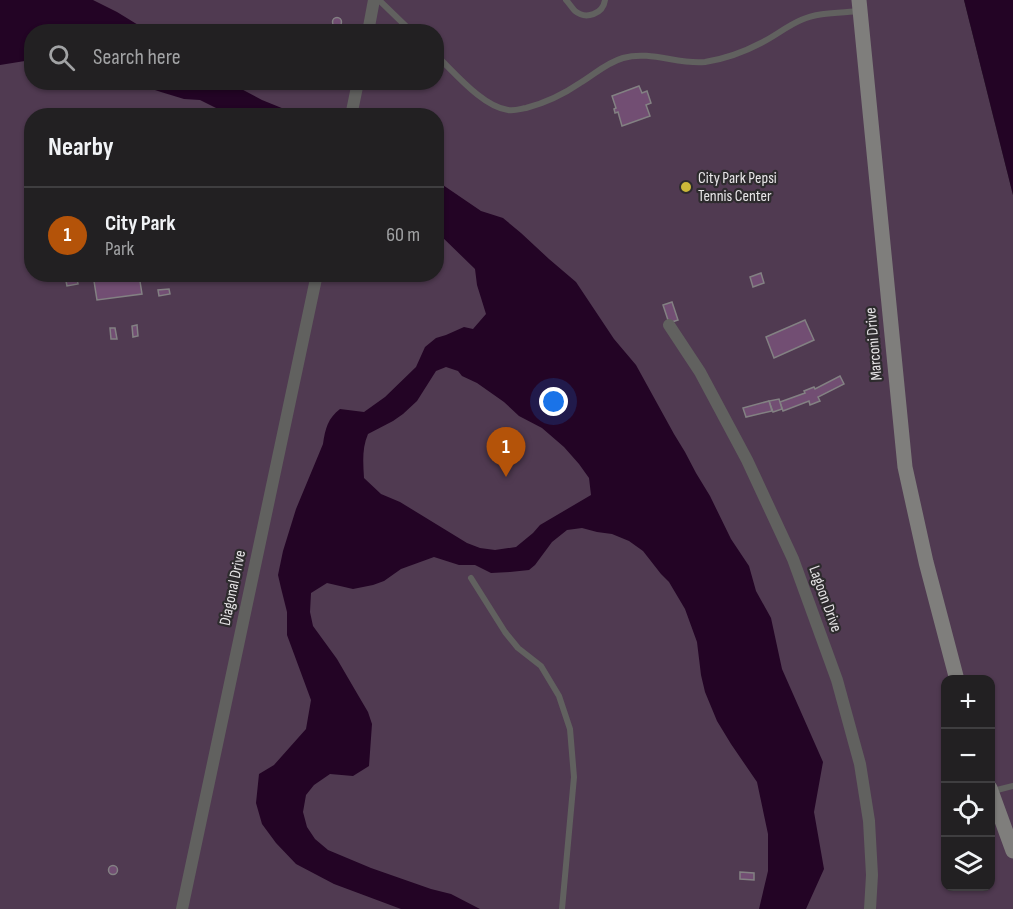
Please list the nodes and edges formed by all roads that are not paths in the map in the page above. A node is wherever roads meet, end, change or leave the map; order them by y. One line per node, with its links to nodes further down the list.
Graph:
1 (374, 0): 6 (street)
2 (379, 0): 7 (lane)
3 (566, 0): 4 (lane)
4 (605, 0)
5 (860, 6): 8 (lane); 14 (street, Marconi Drive)
6 (370, 24)
7 (404, 24)
8 (444, 62)
9 (356, 90): 10 (street)
10 (353, 108)
11 (315, 282): 19 (street, Diagonal Drive)
12 (669, 325): 21 (street, Lagoon Drive)
13 (471, 578): 20 (lane)
14 (956, 675)
15 (1013, 786): 16 (lane)
16 (995, 789)
17 (995, 801): 18 (street)
18 (1013, 851)
19 (182, 909)
20 (562, 909)
21 (870, 909)

